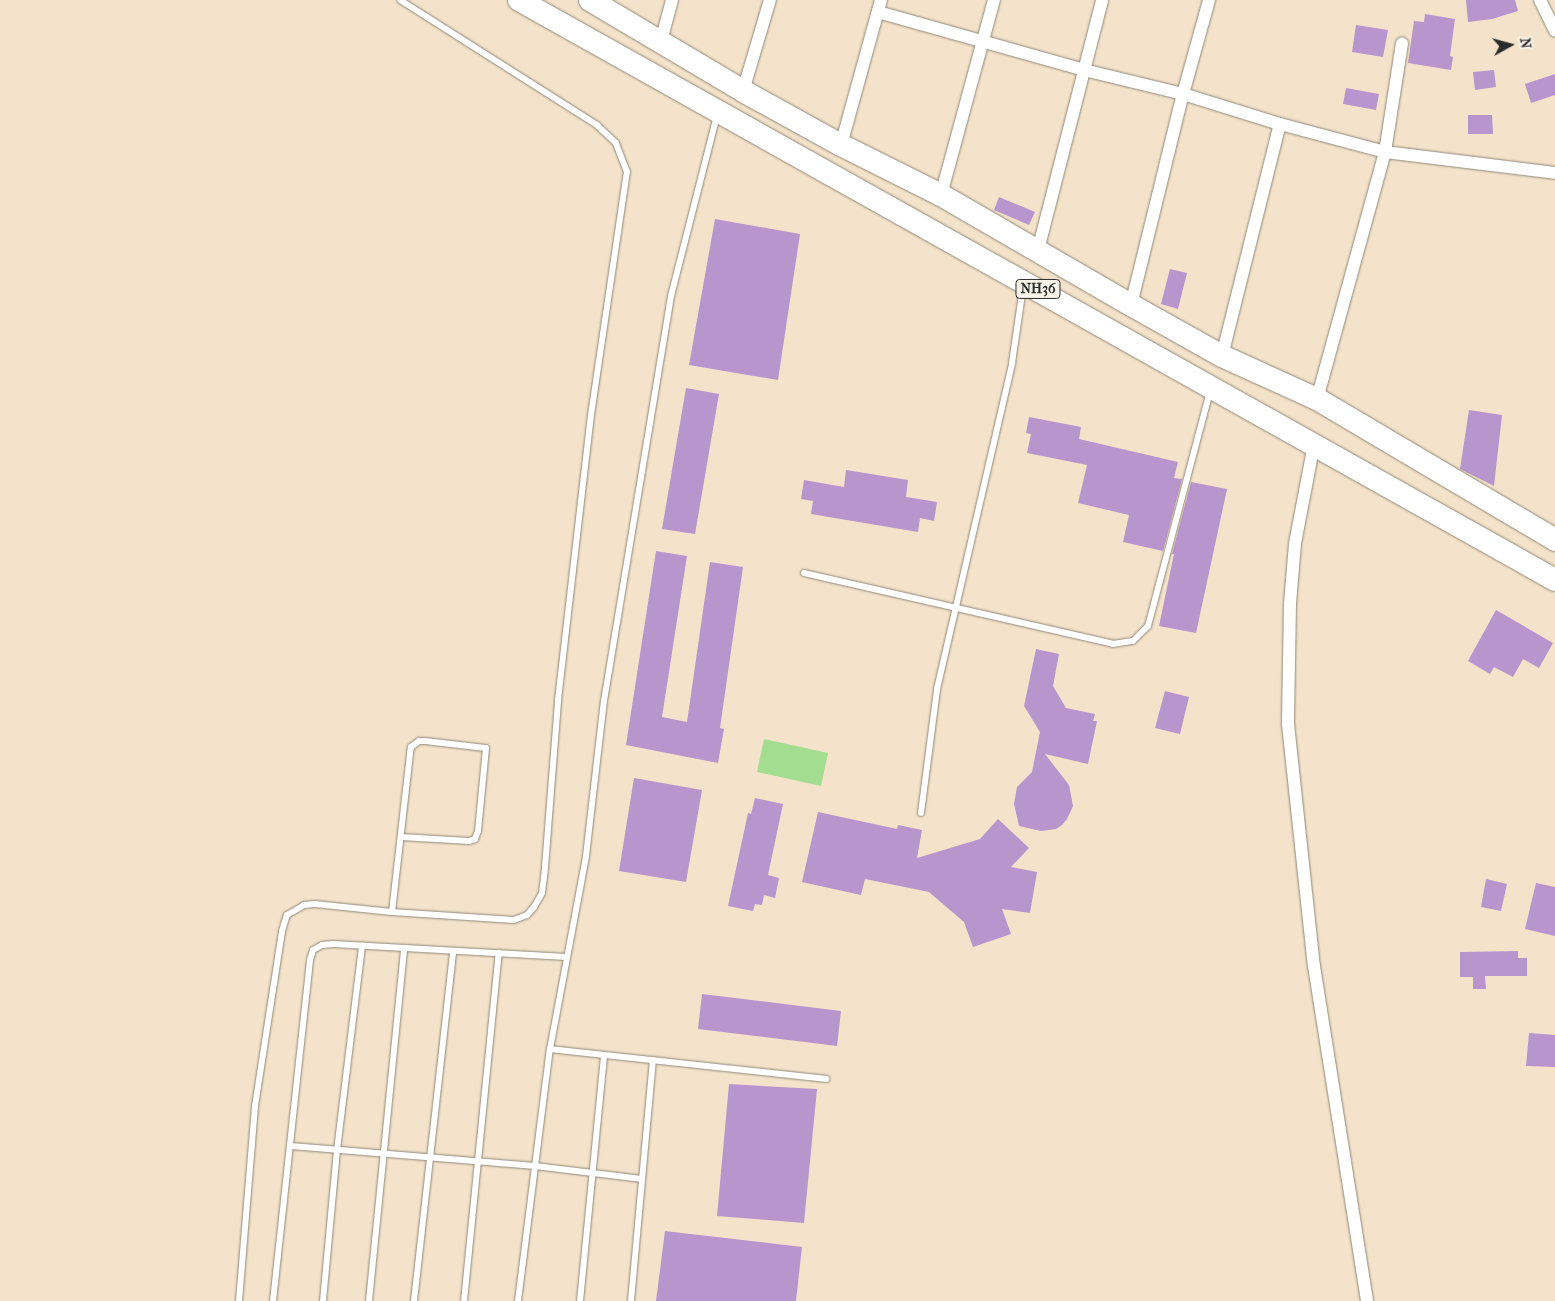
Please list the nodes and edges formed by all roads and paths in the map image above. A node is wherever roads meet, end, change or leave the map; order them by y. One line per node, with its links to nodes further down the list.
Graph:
1 (400, 0): 37 (lane)
2 (520, 0): 18 (highway, NH36)
3 (590, 0): 12 (highway, NH36)
4 (672, 0): 12 (street)
5 (770, 0): 16 (street)
6 (994, 0): 13 (street)
7 (1102, 0): 15 (street)
8 (1209, 0): 17 (street)
9 (1540, 0): 11 (street)
10 (879, 6): 13 (street); 20 (street)
11 (1555, 31)
12 (661, 41): 16 (highway, NH36)
13 (983, 42): 15 (street); 23 (street)
14 (1402, 42): 21 (street)
15 (1084, 70): 17 (street); 24 (street)
16 (743, 91): 20 (highway, NH36)
17 (1183, 94): 19 (street); 26 (street)
18 (718, 112): 25 (highway, NH36); 42 (lane)
19 (1280, 124): 21 (street); 27 (street)
20 (841, 145): 23 (highway, NH36)
21 (1385, 152): 22 (street); 29 (street)
22 (1555, 173)
23 (941, 195): 24 (highway, NH36)
24 (1038, 250): 26 (highway, NH36)
25 (1024, 282): 28 (highway, NH36); 34 (lane)
26 (1131, 306): 27 (highway, NH36)
27 (1222, 356): 29 (highway, NH36)
28 (1211, 386): 30 (highway, NH36); 34 (lane)
29 (1317, 399): 31 (highway, NH36)
30 (1314, 444): 33 (highway, NH36); 64 (street)
31 (1555, 540)
32 (804, 572): 34 (lane)
33 (1555, 580)
34 (957, 608): 35 (lane)
35 (921, 813)
36 (401, 837): 36 (lane); 37 (lane)
37 (392, 912): 55 (lane)
38 (362, 946): 39 (lane); 47 (lane); 48 (lane)
39 (404, 948): 40 (lane); 49 (lane)
40 (453, 951): 41 (lane); 50 (lane)
41 (499, 953): 42 (lane); 51 (lane)
42 (567, 957): 43 (lane)
43 (550, 1049): 44 (lane); 52 (lane)
44 (604, 1055): 45 (lane); 53 (lane)
45 (653, 1060): 46 (lane); 54 (lane)
46 (826, 1078)
47 (291, 1146): 48 (lane); 56 (lane)
48 (337, 1150): 49 (lane); 57 (lane)
49 (384, 1154): 50 (lane); 58 (lane)
50 (430, 1158): 51 (lane); 59 (lane)
51 (478, 1162): 52 (lane); 60 (lane)
52 (535, 1166): 53 (lane); 61 (lane)
53 (593, 1172): 54 (lane); 62 (lane)
54 (642, 1178): 63 (lane)
55 (239, 1301)
56 (273, 1301)
57 (323, 1301)
58 (369, 1301)
59 (414, 1301)
60 (464, 1301)
61 (518, 1301)
62 (580, 1301)
63 (631, 1301)
64 (1366, 1301)

